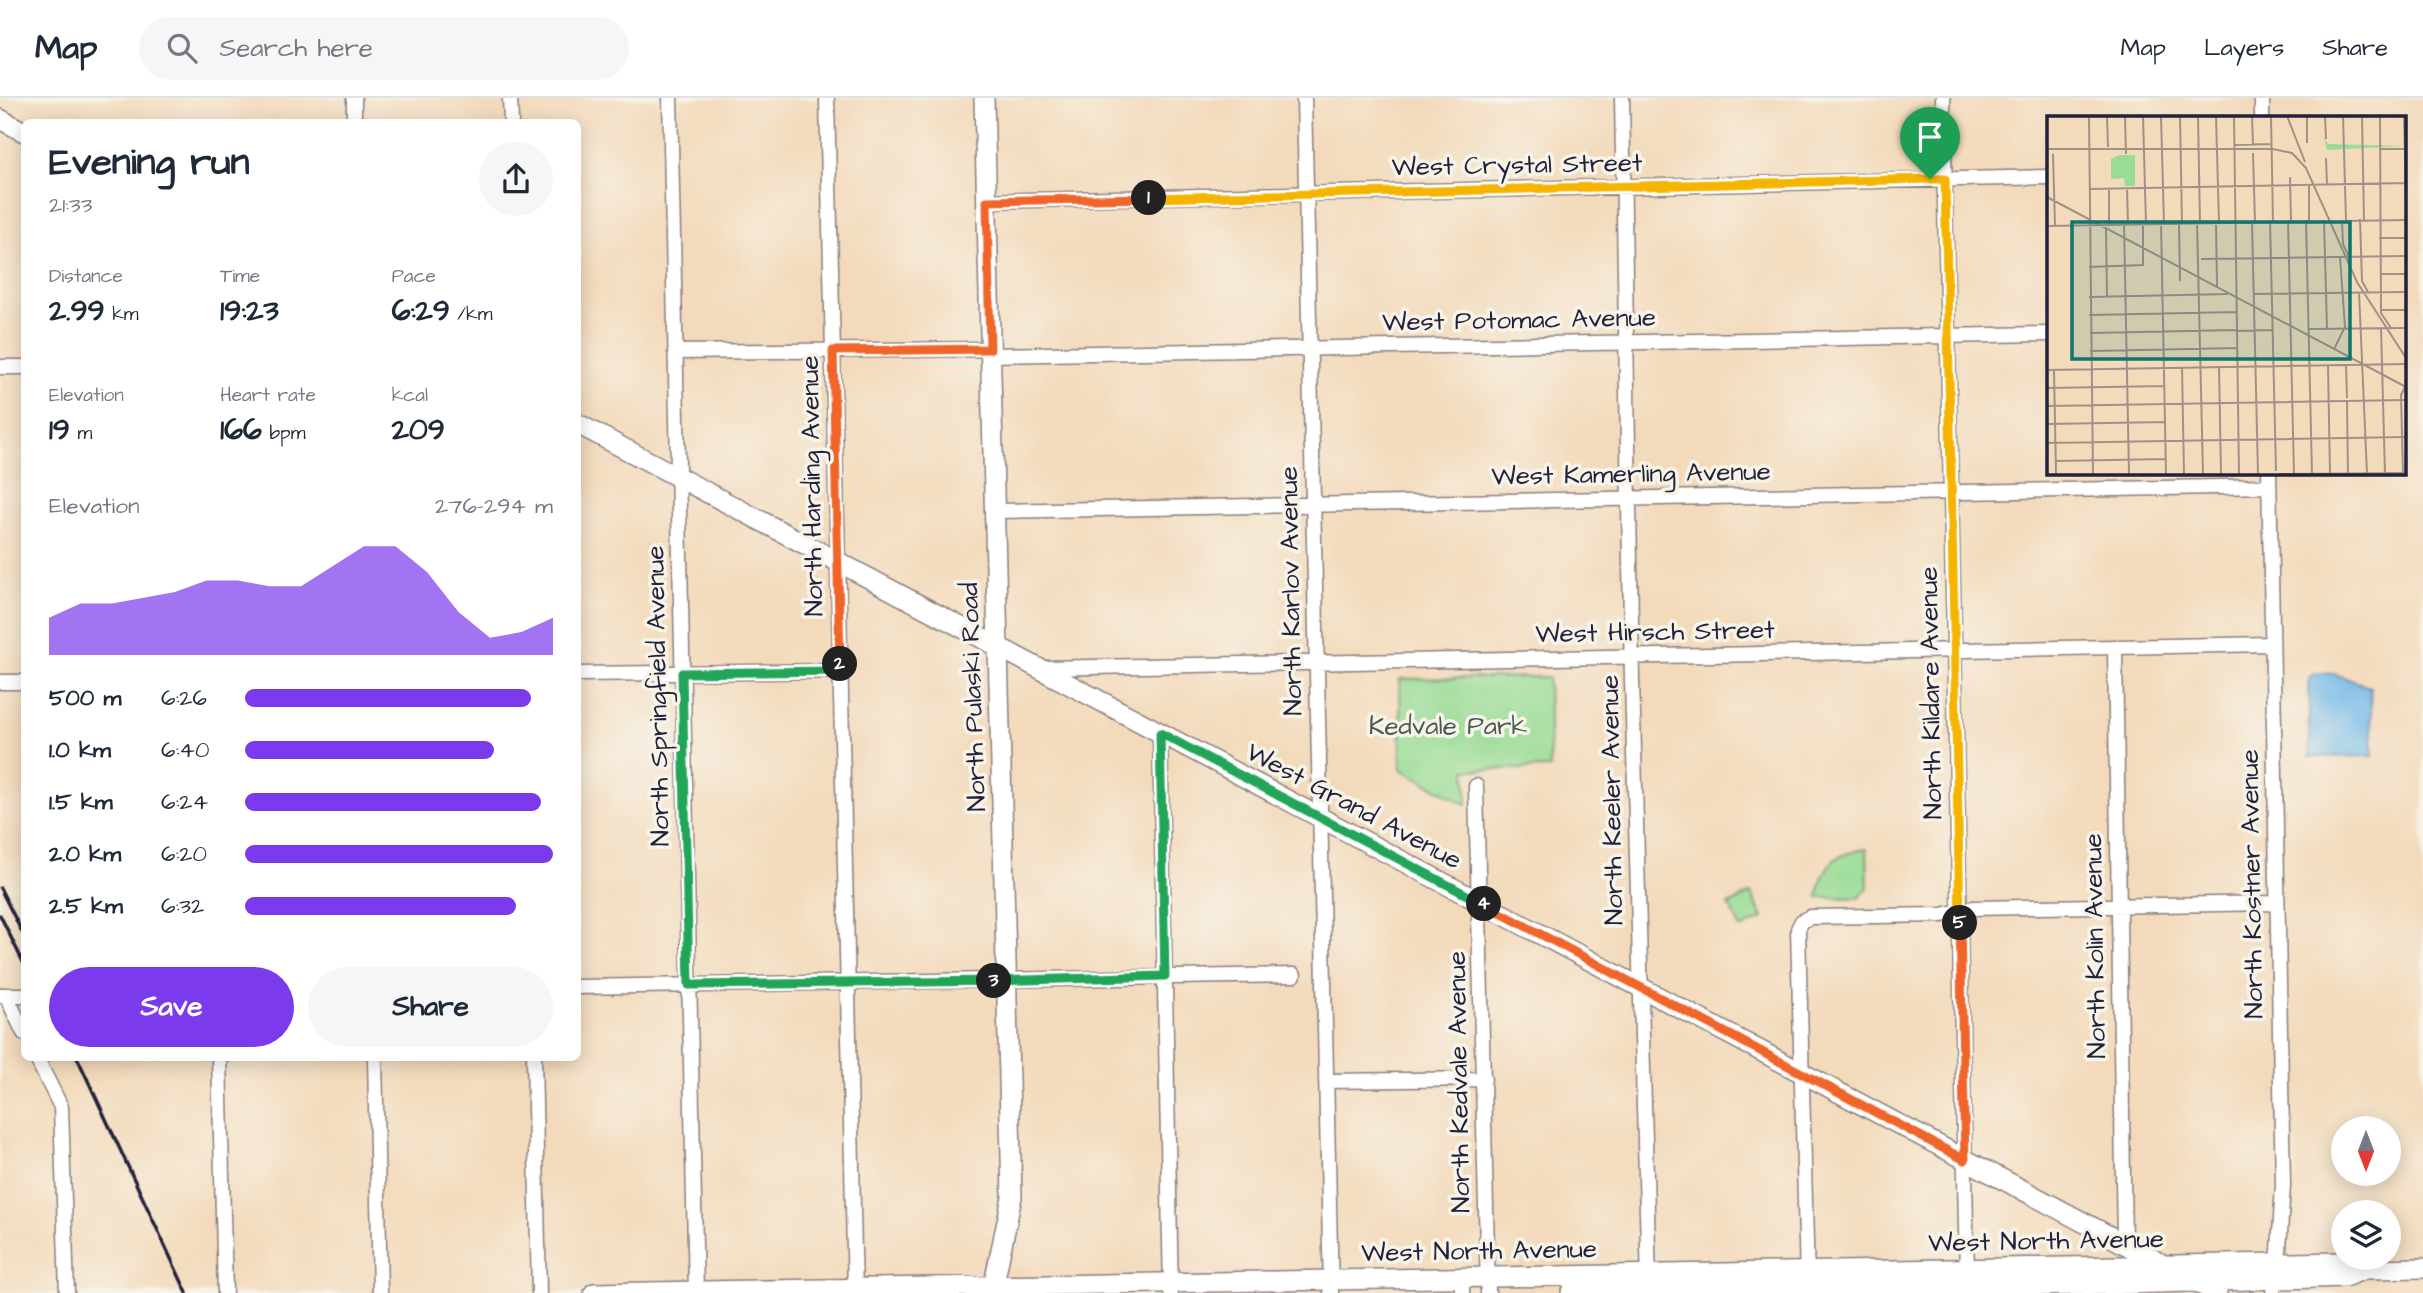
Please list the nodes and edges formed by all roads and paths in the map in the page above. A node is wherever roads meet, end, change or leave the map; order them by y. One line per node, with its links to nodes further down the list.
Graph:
1 (354, 98): 12 (street)
2 (510, 98): 13 (street)
3 (670, 98): 25 (street, North Springfield Avenue)
4 (827, 98): 24 (street, North Harding Avenue)
5 (984, 98): 19 (main road, North Pulaski Road)
6 (1304, 98): 18 (street, North Karlov Avenue)
7 (1622, 98): 17 (street, North Keeler Avenue)
8 (1943, 98): 16 (street, North Kildare Avenue)
9 (2262, 98): 10 (street)
10 (2262, 116)
11 (0, 119): 14 (main road)
12 (354, 119)
13 (511, 119)
14 (21, 130)
15 (2047, 177): 16 (street, West Crystal Street)
16 (1945, 179): 17 (street, West Crystal Street); 21 (street, North Kildare Avenue)
17 (1624, 187): 18 (street, West Crystal Street); 22 (street, North Keeler Avenue)
18 (1306, 195): 19 (street, West Crystal Street); 23 (street, North Karlov Avenue)
19 (987, 201): 26 (main road, North Pulaski Road)
20 (2047, 334): 21 (street, West Potomac Avenue)
21 (1948, 336): 22 (street, West Potomac Avenue); 32 (street, North Kildare Avenue)
22 (1627, 342): 23 (street, West Potomac Avenue); 33 (street, North Keeler Avenue)
23 (1310, 349): 26 (street, West Potomac Avenue); 34 (street, North Karlov Avenue)
24 (833, 351): 25 (street, West Potomac Avenue); 26 (street, West Potomac Avenue); 36 (street, North Harding Avenue)
25 (675, 352): 30 (street, North Springfield Avenue)
26 (991, 352): 35 (main road, North Pulaski Road)
27 (0, 367): 28 (street)
28 (21, 367)
29 (581, 426): 30 (main road, West Grand Avenue)
30 (678, 478): 36 (main road, West Grand Avenue); 45 (street, North Springfield Avenue)
31 (2269, 479): 32 (street, West Kamerling Avenue); 37 (street, North Kostner Avenue)
32 (1951, 493): 33 (street, West Kamerling Avenue); 40 (street, North Kildare Avenue)
33 (1630, 499): 34 (street, West Kamerling Avenue); 41 (street, North Keeler Avenue)
34 (1314, 505): 35 (street, West Kamerling Avenue); 42 (street, North Karlov Avenue)
35 (995, 511): 38 (main road, North Pulaski Road)
36 (838, 562): 38 (main road, West Grand Avenue); 44 (street, North Harding Avenue)
37 (2272, 645): 39 (street, West Hirsch Street); 53 (street, North Kostner Avenue)
38 (998, 647): 43 (main road, West Grand Avenue); 58 (main road, North Pulaski Road)
39 (2115, 648): 40 (street, West Hirsch Street); 54 (street, North Kolin Avenue)
40 (1954, 651): 41 (street, West Hirsch Street); 55 (street, North Kildare Avenue)
41 (1633, 657): 42 (street, West Hirsch Street); 62 (street, North Keeler Avenue)
42 (1317, 663): 43 (street, West Hirsch Street); 51 (street, North Karlov Avenue)
43 (1038, 668): 49 (main road, West Grand Avenue)
44 (841, 671): 45 (street); 59 (street, North Harding Avenue)
45 (682, 673): 46 (street); 60 (street, North Springfield Avenue)
46 (581, 674)
47 (0, 682): 48 (street)
48 (21, 682)
49 (1160, 733): 51 (main road, West Grand Avenue); 57 (street)
50 (1476, 786): 52 (street, North Kedvale Avenue)
51 (1321, 818): 52 (main road, West Grand Avenue); 72 (street, North Karlov Avenue)
52 (1480, 902): 62 (main road, West Grand Avenue); 71 (street, North Kedvale Avenue)
53 (2277, 903): 54 (street); 78 (street, North Kostner Avenue)
54 (2119, 906): 55 (street); 74 (street, North Kolin Avenue)
55 (1960, 912): 70 (street); 73 (street, North Kildare Avenue)
56 (1294, 975): 57 (street)
57 (1165, 976): 58 (street); 91 (street)
58 (1006, 981): 59 (street); 92 (main road, North Pulaski Road)
59 (848, 983): 60 (street); 94 (street, North Harding Avenue)
60 (689, 985): 61 (street); 96 (street, North Springfield Avenue)
61 (581, 987)
62 (1641, 988): 70 (main road, West Grand Avenue); 82 (street, North Keeler Avenue)
63 (3, 995): 64 (street); 65 (street)
64 (21, 995)
65 (21, 1027)
66 (38, 1061): 97 (street)
67 (219, 1061): 98 (street)
68 (375, 1061): 99 (street)
69 (534, 1061): 100 (street)
70 (1802, 1073): 73 (main road, West Grand Avenue); 79 (street)
71 (1483, 1079): 72 (street); 85 (street, North Kedvale Avenue)
72 (1326, 1081): 88 (street, North Karlov Avenue)
73 (1965, 1160): 74 (main road, West Grand Avenue); 77 (street, North Kildare Avenue)
74 (2124, 1244): 75 (main road, West Grand Avenue)
75 (2164, 1265): 78 (main road, West North Avenue); 80 (main road, West North Avenue); 81 (main road, West Grand Avenue)
76 (2423, 1268): 78 (main road, West North Avenue)
77 (1967, 1278): 80 (main road, West North Avenue); 83 (main road, West North Avenue)
78 (2275, 1279): 81 (main road, West North Avenue)
79 (1807, 1280): 83 (main road, West North Avenue); 86 (main road, West North Avenue)
80 (2096, 1282): 81 (main road, West North Avenue)
81 (2196, 1282): 103 (main road, West Grand Avenue)
82 (1649, 1283): 86 (main road, West North Avenue); 89 (main road, West North Avenue)
83 (1936, 1283)
84 (1462, 1285): 85 (main road, West North Avenue); 88 (main road, West North Avenue)
85 (1488, 1285): 89 (main road, West North Avenue)
86 (1780, 1285)
87 (1304, 1287): 88 (main road, West North Avenue); 91 (main road, West North Avenue)
88 (1331, 1287)
89 (1622, 1287): 102 (main road, West North Avenue)
90 (1145, 1288): 91 (main road, West North Avenue); 92 (main road, West North Avenue)
91 (1171, 1288)
92 (993, 1289): 94 (main road, West North Avenue)
93 (830, 1291): 94 (main road, West North Avenue); 96 (main road, West North Avenue)
94 (855, 1291)
95 (671, 1292): 96 (main road, West North Avenue); 101 (main road, West North Avenue)
96 (696, 1292)
97 (67, 1293)
98 (225, 1293)
99 (380, 1293)
100 (539, 1293)
101 (594, 1293)
102 (1570, 1293)
103 (2217, 1293)

